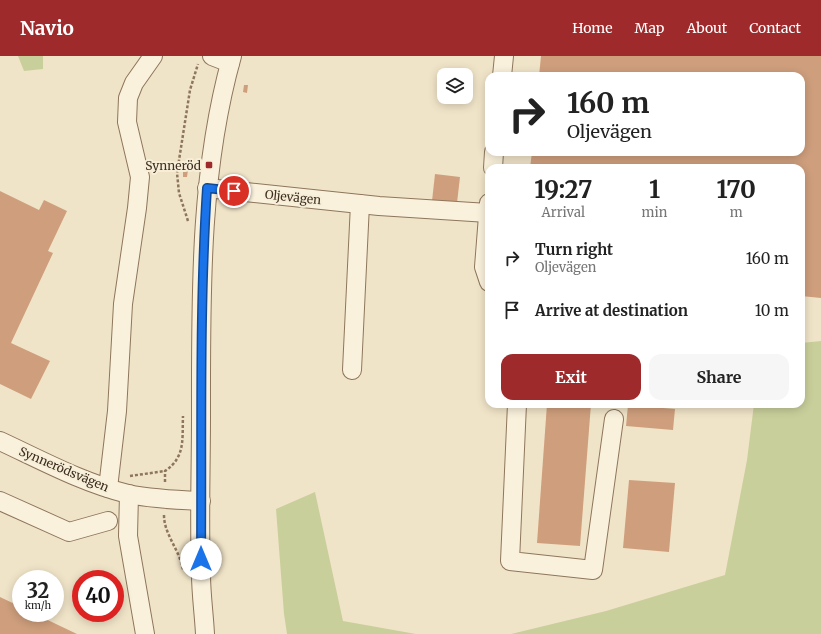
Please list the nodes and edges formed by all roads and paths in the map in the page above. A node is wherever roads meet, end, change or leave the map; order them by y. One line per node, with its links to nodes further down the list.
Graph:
1 (153, 56): 18 (street)
2 (504, 56): 5 (street)
3 (206, 59): 4 (street); 9 (path)
4 (231, 60): 6 (street)
5 (502, 72)
6 (207, 188): 7 (street, Oljevägen); 21 (street)
7 (360, 204): 8 (street, Oljevägen); 12 (street)
8 (485, 208)
9 (189, 222)
10 (485, 253): 11 (street)
11 (485, 271)
12 (352, 370)
13 (517, 408): 15 (street)
14 (183, 411): 17 (path)
15 (614, 419)
16 (0, 441): 18 (street, Synnerödsvägen)
17 (165, 471): 18 (path); 20 (path)
18 (109, 481): 19 (street, Synnerödsvägen)
19 (129, 494): 20 (street, Synnerödsvägen); 25 (street)
20 (165, 500): 21 (street, Synnerödsvägen); 24 (path)
21 (201, 500): 26 (street)
22 (0, 501): 23 (street)
23 (108, 521)
24 (184, 577)
25 (145, 634)
26 (206, 634)

